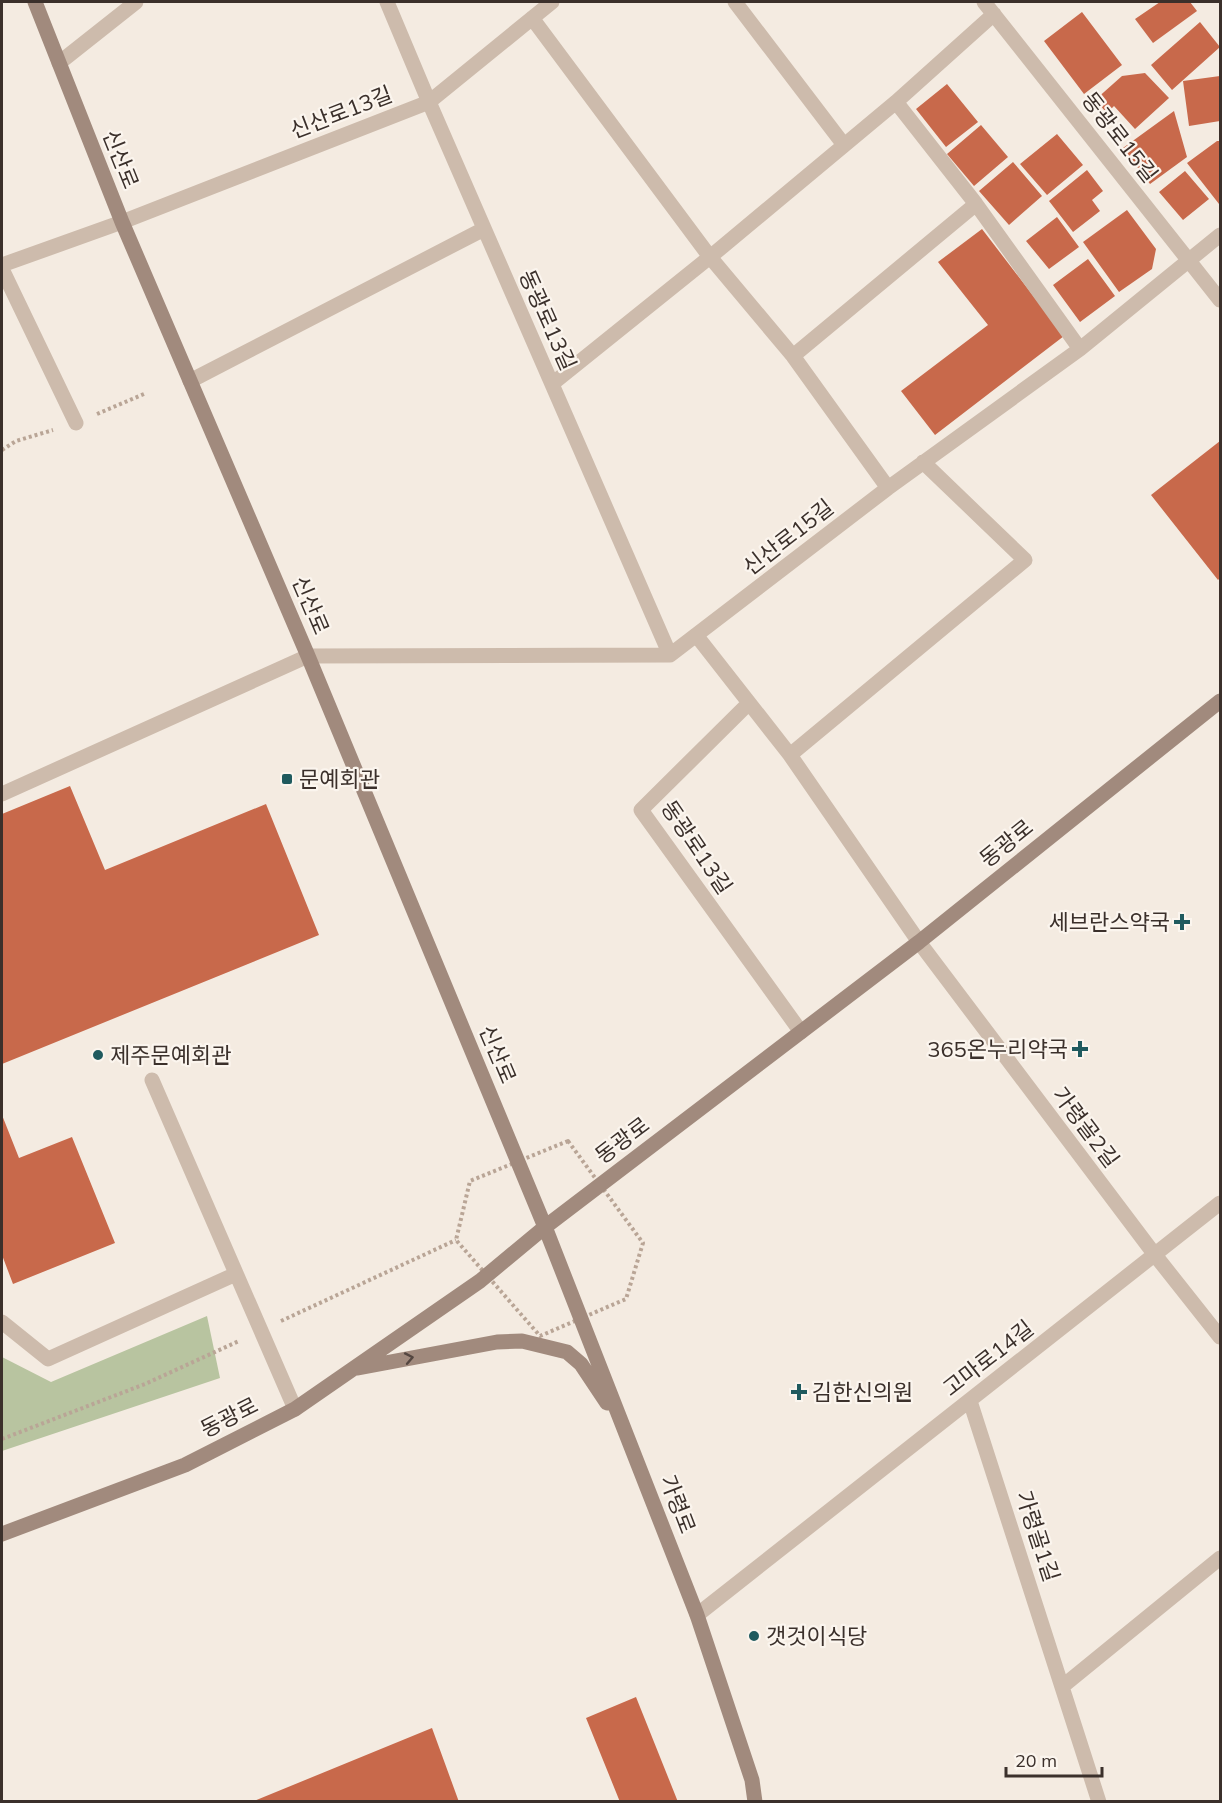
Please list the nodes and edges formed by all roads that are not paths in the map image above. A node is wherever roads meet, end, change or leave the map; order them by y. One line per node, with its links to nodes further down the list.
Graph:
1 (35, 2): 8 (main road, 신산로)
2 (136, 2): 8 (street)
3 (387, 2): 9 (street, 동광로13길)
4 (552, 2): 7 (street, 신산로13길)
5 (735, 2): 11 (street)
6 (989, 8): 10 (street); 17 (street, 동광로15길)
7 (532, 18): 9 (street, 신산로13길); 16 (street)
8 (59, 63): 13 (main road, 신산로)
9 (429, 102): 13 (street, 신산로13길); 14 (street, 동광로13길)
10 (896, 102): 11 (street); 12 (street)
11 (844, 145): 16 (street)
12 (976, 204): 20 (street); 21 (street)
13 (122, 222): 18 (street, 신산로13길); 22 (main road, 신산로)
14 (484, 229): 22 (street); 23 (street, 동광로13길)
15 (1221, 235): 17 (street, 신산로15길)
16 (710, 257): 21 (street); 23 (street)
17 (1189, 260): 19 (street, 동광로15길); 20 (street, 신산로15길)
18 (2, 267): 24 (street)
19 (1221, 300)
20 (1080, 349): 25 (street, 신산로15길)
21 (793, 356): 26 (street)
22 (190, 381): 29 (main road, 신산로)
23 (552, 384): 28 (street, 동광로13길)
24 (76, 423)
25 (923, 462): 26 (street, 신산로15길); 32 (street)
26 (888, 488): 27 (street, 신산로15길)
27 (696, 635): 28 (street, 신산로15길); 31 (street)
28 (670, 655): 29 (street)
29 (308, 656): 33 (street); 38 (main road, 신산로)
30 (1221, 701): 34 (main road, 동광로)
31 (749, 703): 32 (street); 35 (street, 동광로13길)
32 (790, 755): 34 (street)
33 (2, 794)
34 (919, 942): 35 (main road, 동광로); 39 (street, 가령골2길)
35 (801, 1032): 38 (main road, 동광로)
36 (152, 1080): 40 (street)
37 (1221, 1203): 39 (street, 고마로14길)
38 (546, 1227): 43 (main road, 동광로); 46 (main road, 가령로)
39 (1155, 1256): 42 (street, 가령골2길); 44 (street, 고마로14길)
40 (236, 1274): 41 (street); 45 (street)
41 (2, 1322)
42 (1221, 1336)
43 (352, 1370): 45 (main road, 동광로); 46 (main road, one-way to 46)
44 (970, 1401): 49 (street, 고마로14길); 50 (street, 가령골1길)
45 (295, 1409): 47 (main road, 동광로)
46 (624, 1427): 49 (main road, 가령로)
47 (2, 1534)
48 (1221, 1558): 50 (street)
49 (697, 1615): 51 (main road, 가령로)
50 (1063, 1686): 52 (street, 가령골1길)
51 (755, 1802)
52 (1099, 1802)

